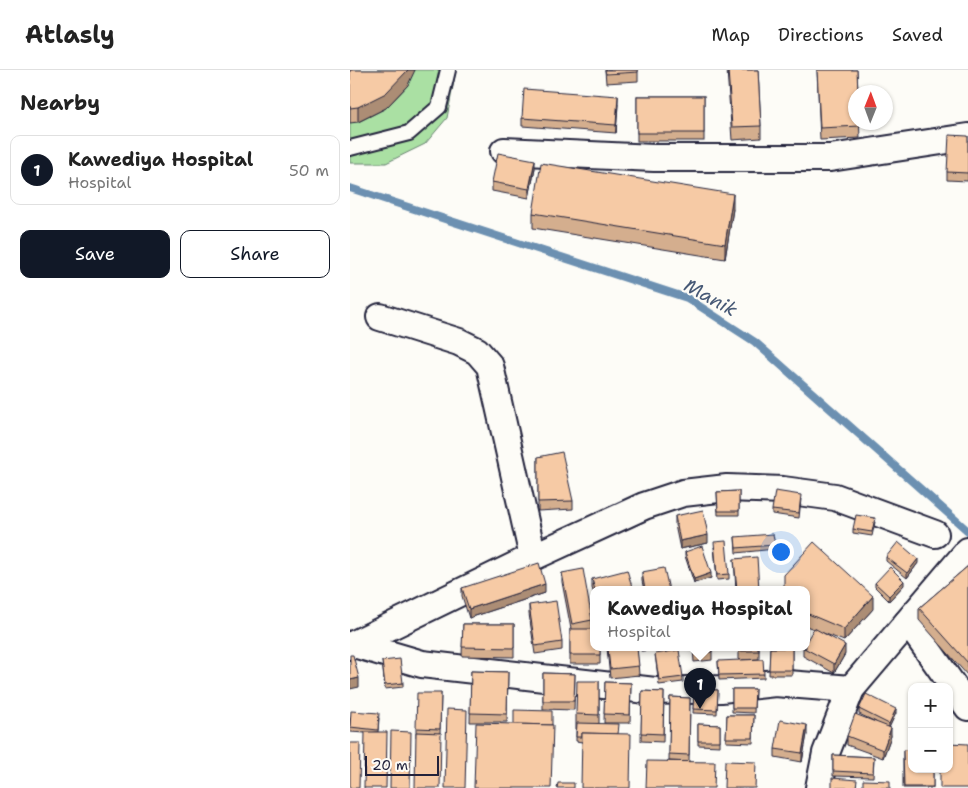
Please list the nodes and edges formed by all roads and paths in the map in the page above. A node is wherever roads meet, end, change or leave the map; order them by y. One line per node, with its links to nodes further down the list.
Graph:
1 (448, 70): 3 (lane)
2 (968, 136): 4 (street)
3 (350, 148)
4 (504, 151)
5 (380, 317): 7 (street)
6 (935, 534): 7 (street)
7 (533, 557): 10 (street)
8 (966, 559): 9 (street)
9 (908, 622): 11 (street); 12 (street)
10 (352, 645): 11 (street)
11 (850, 689): 13 (street)
12 (968, 708)
13 (819, 788)

